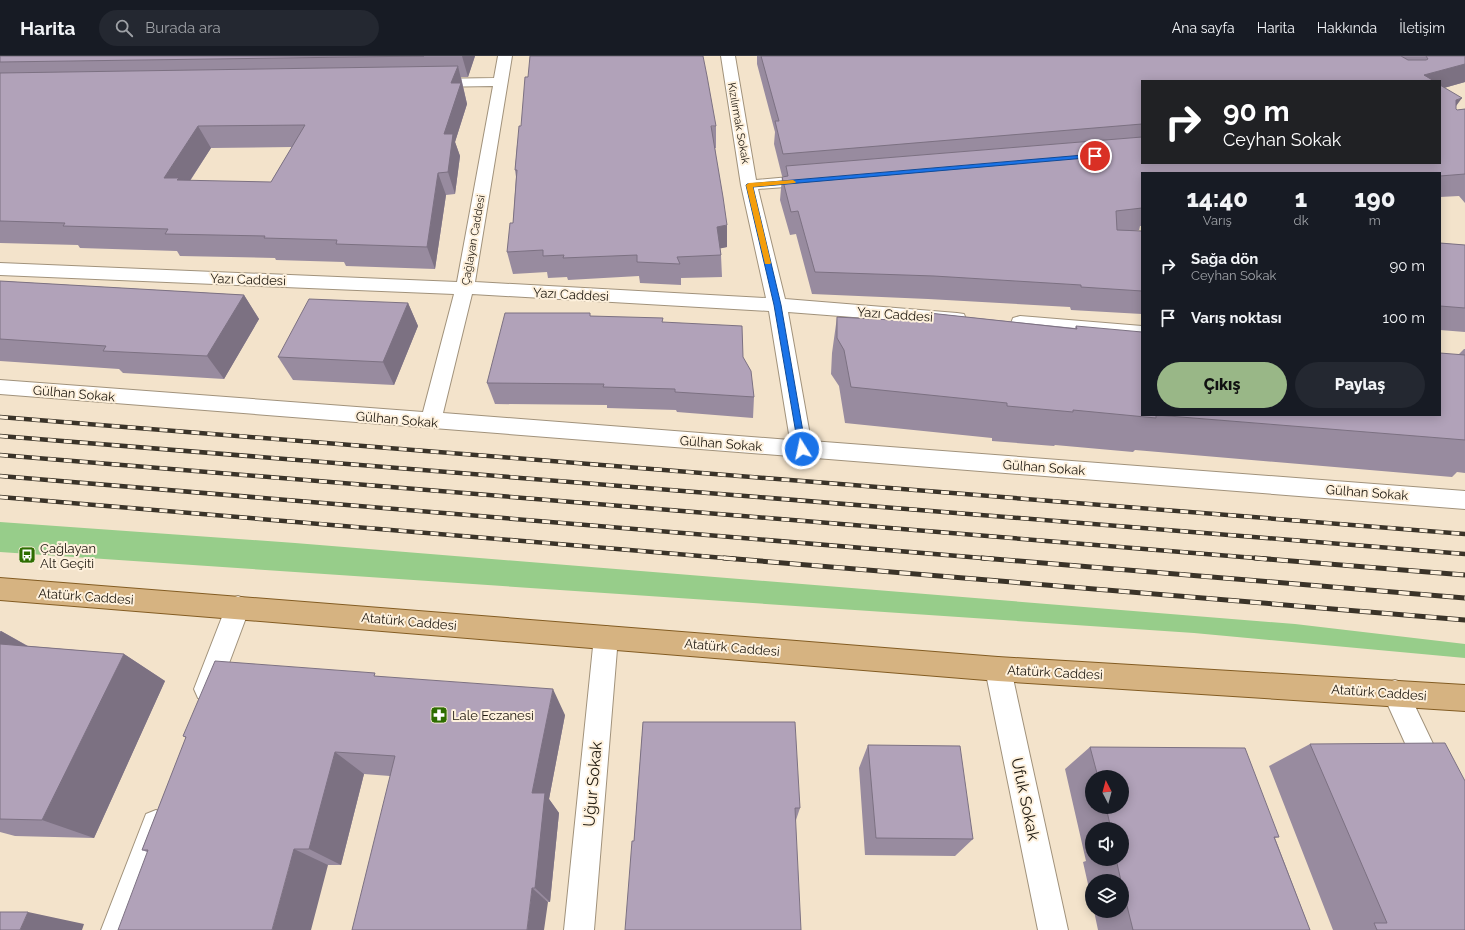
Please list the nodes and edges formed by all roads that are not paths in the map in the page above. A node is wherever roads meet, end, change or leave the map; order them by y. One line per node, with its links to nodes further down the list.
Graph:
1 (505, 56): 3 (street, Çağlayan Caddesi)
2 (728, 56): 6 (street, Kızılırmak Sokak)
3 (500, 82): 4 (street); 8 (street, Çağlayan Caddesi)
4 (421, 83)
5 (828, 179): 6 (street)
6 (749, 185): 9 (street, Kızılırmak Sokak)
7 (0, 269): 8 (street, Yazı Caddesi)
8 (465, 288): 9 (street, Yazı Caddesi); 14 (street, Çağlayan Caddesi)
9 (777, 305): 10 (street, Yazı Caddesi); 15 (street, Kızılırmak Sokak)
10 (976, 320)
11 (999, 322): 12 (street)
12 (1141, 333)
13 (0, 387): 14 (street, Gülhan Sokak)
14 (431, 421): 15 (street, Gülhan Sokak)
15 (802, 449): 16 (street, Gülhan Sokak)
16 (1465, 500)
17 (0, 589): 18 (main road, Atatürk Caddesi)
18 (238, 607): 19 (main road, Atatürk Caddesi); 23 (street)
19 (606, 637): 20 (main road, Atatürk Caddesi); 27 (street, Uğur Sokak)
20 (998, 669): 21 (main road, Atatürk Caddesi); 28 (street, Ufuk Sokak)
21 (1395, 692): 22 (main road, Atatürk Caddesi); 24 (street)
22 (1465, 698)
23 (199, 711)
24 (1442, 791)
25 (166, 799): 26 (street)
26 (116, 930)
27 (579, 930)
28 (1053, 930)

